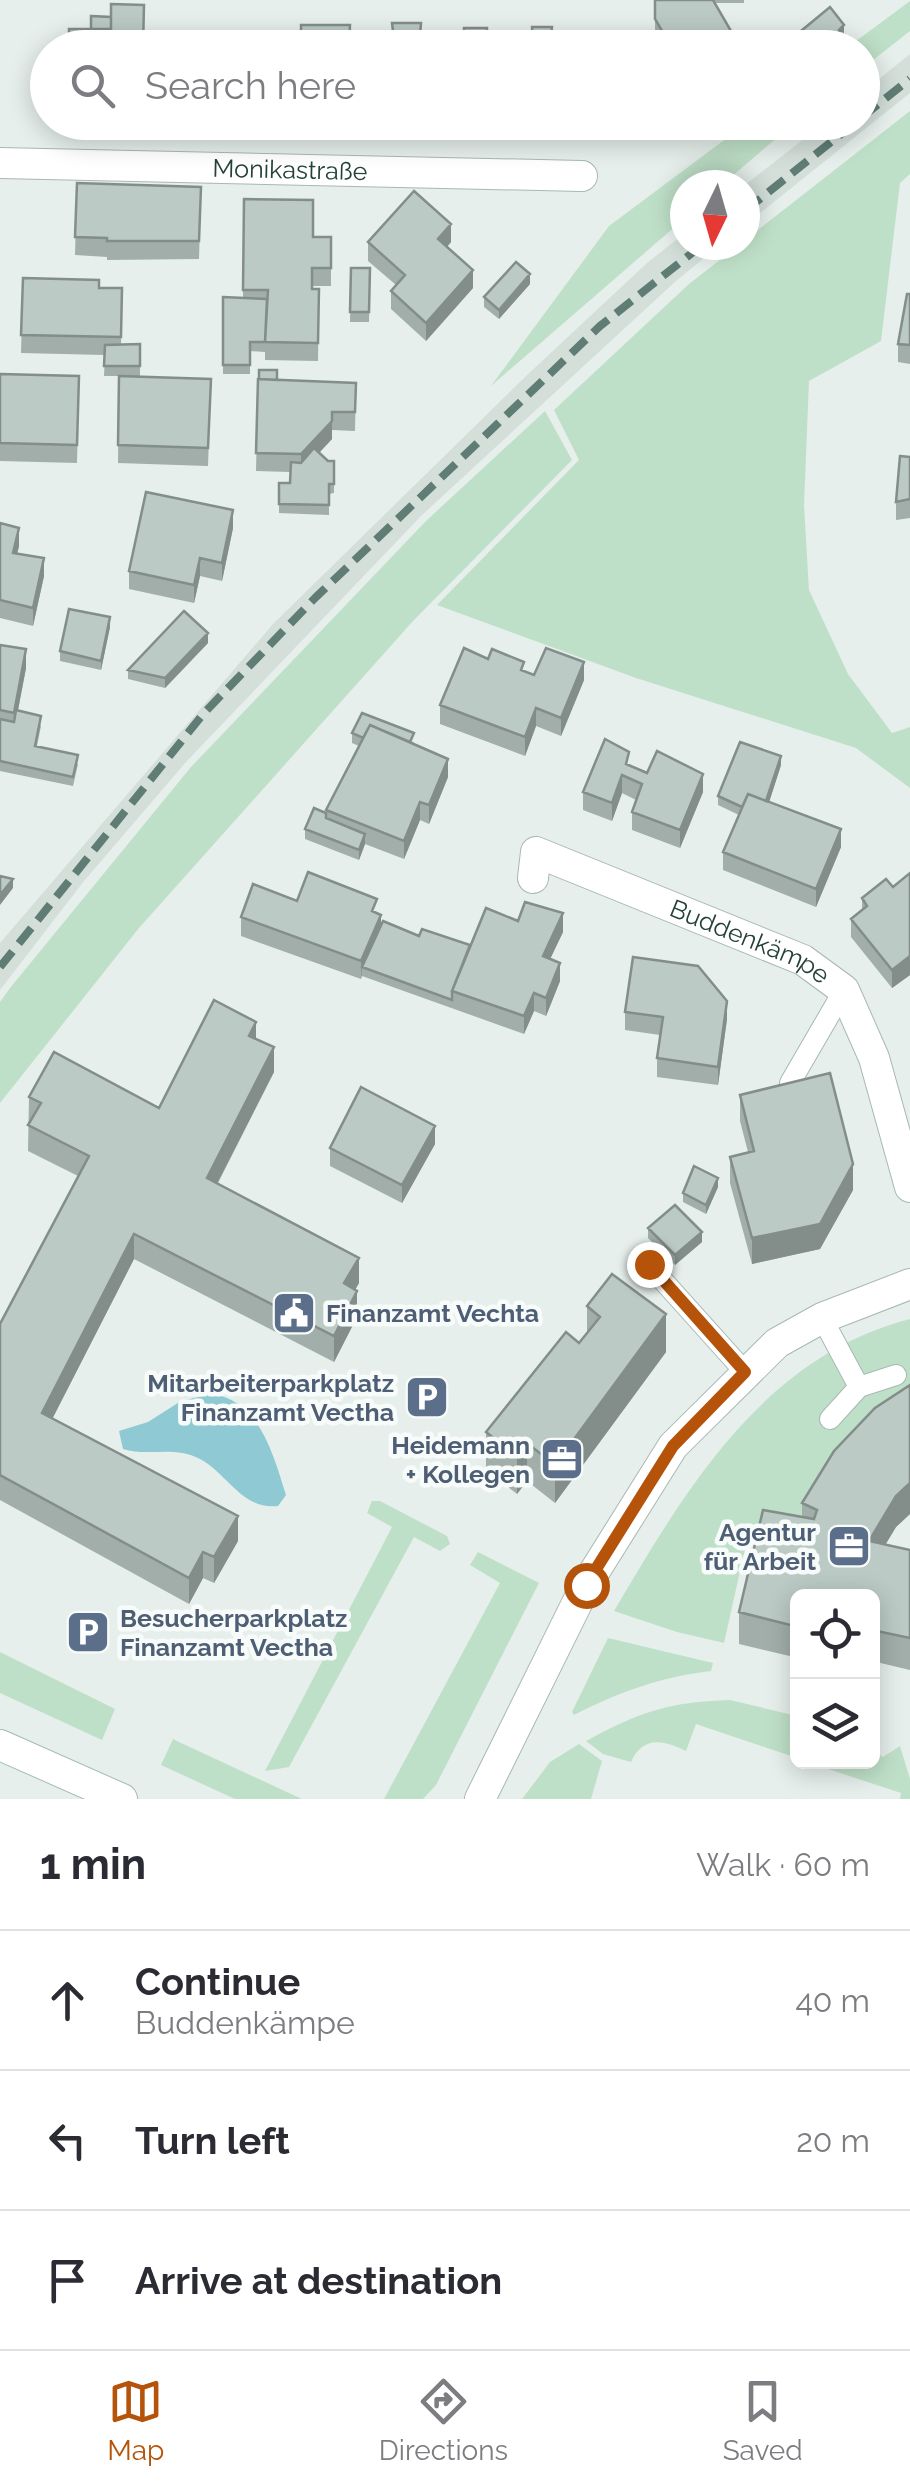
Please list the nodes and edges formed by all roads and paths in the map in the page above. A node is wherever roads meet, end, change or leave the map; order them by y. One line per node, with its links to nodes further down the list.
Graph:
1 (0, 163): 2 (street, Monikastraße)
2 (582, 176)
3 (533, 878): 4 (street, Buddenkämpe)
4 (844, 990): 5 (lane); 6 (street, Buddenkämpe)
5 (790, 1082)
6 (910, 1187)
7 (649, 1264): 10 (lane)
8 (910, 1284): 9 (street)
9 (822, 1318): 10 (street); 12 (lane)
10 (745, 1372): 16 (street)
11 (896, 1374): 12 (lane)
12 (859, 1388): 13 (lane)
13 (830, 1418)
14 (0, 1745): 15 (street)
15 (122, 1799)
16 (480, 1799)

